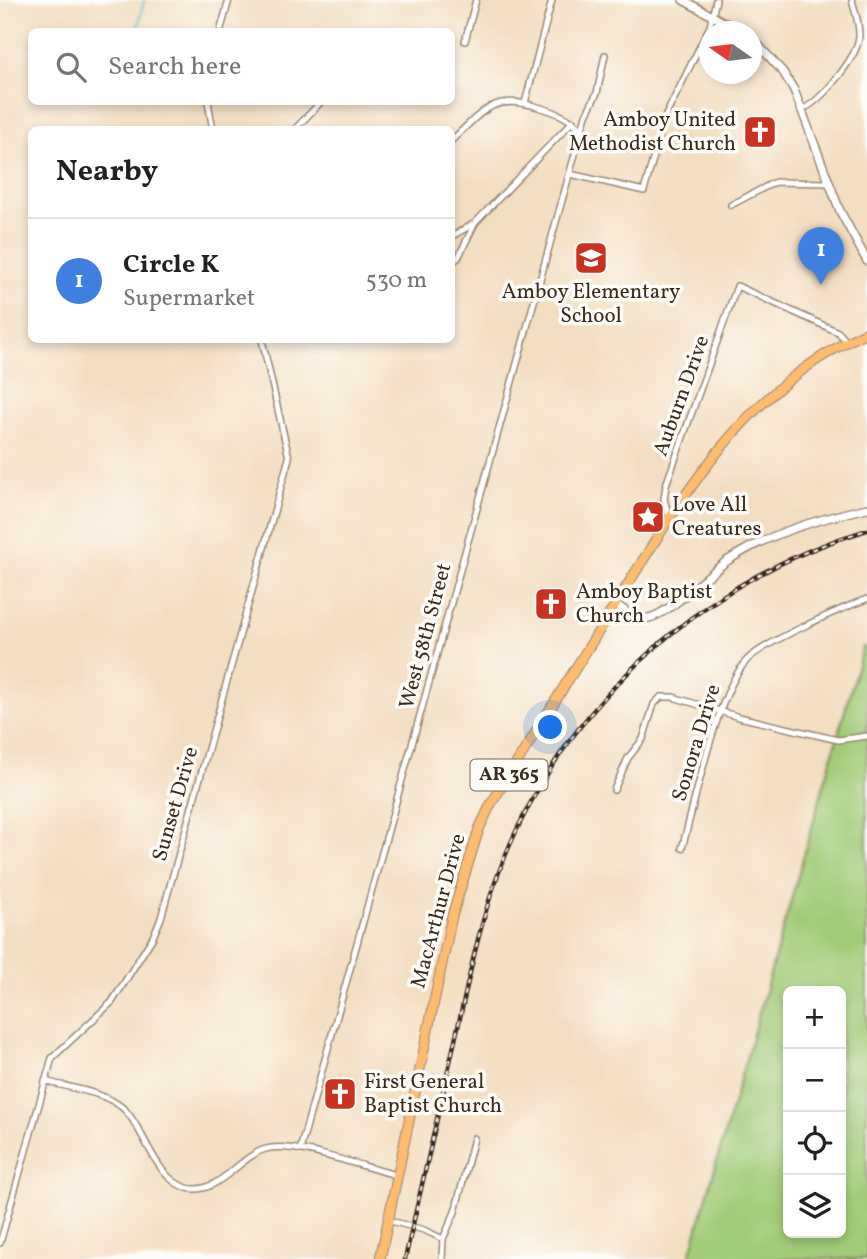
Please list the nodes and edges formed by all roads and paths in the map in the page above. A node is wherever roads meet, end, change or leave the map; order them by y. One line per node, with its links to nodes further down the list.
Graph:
1 (229, 0): 9 (street)
2 (476, 0): 10 (street)
3 (552, 0): 13 (street)
4 (683, 0): 7 (street)
5 (716, 0): 7 (street)
6 (852, 0): 16 (street)
7 (713, 14): 8 (street); 22 (street)
8 (724, 21)
9 (221, 28)
10 (465, 41)
11 (762, 50): 16 (street)
12 (605, 55): 20 (street, West 58th Street)
13 (525, 103): 17 (street); 21 (street)
14 (209, 105): 18 (street)
15 (318, 105): 19 (street)
16 (803, 109): 23 (street)
17 (573, 121): 20 (street); 25 (street)
18 (212, 126)
19 (298, 126)
20 (582, 130): 22 (street, West 58th Street)
21 (455, 137)
22 (570, 174): 42 (street, West 58th Street)
23 (829, 183): 24 (street); 28 (street)
24 (731, 205)
25 (475, 223): 26 (street); 27 (street)
26 (455, 234)
27 (455, 260)
28 (867, 261)
29 (867, 332): 30 (main road, MacArthur Drive / AR 365)
30 (847, 342): 33 (main road, MacArthur Drive / AR 365); 33 (street, Auburn Drive)
31 (263, 343): 40 (street, Sunset Drive)
32 (867, 508): 35 (street)
33 (669, 517): 35 (main road, MacArthur Drive / AR 365)
34 (867, 599): 36 (street, Sonora Drive)
35 (615, 604): 43 (main road, MacArthur Drive / AR 365)
36 (721, 712): 37 (street); 38 (street); 39 (street, Sonora Drive)
37 (867, 736)
38 (614, 790)
39 (682, 848)
40 (45, 1080): 42 (street); 46 (street, Sunset Drive)
41 (474, 1138): 45 (street)
42 (300, 1150): 43 (street)
43 (396, 1175): 44 (main road, MacArthur Drive / AR 365)
44 (387, 1220): 45 (street); 47 (main road, MacArthur Drive / AR 365)
45 (443, 1239): 48 (street)
46 (0, 1242)
47 (380, 1259)
48 (442, 1259)

